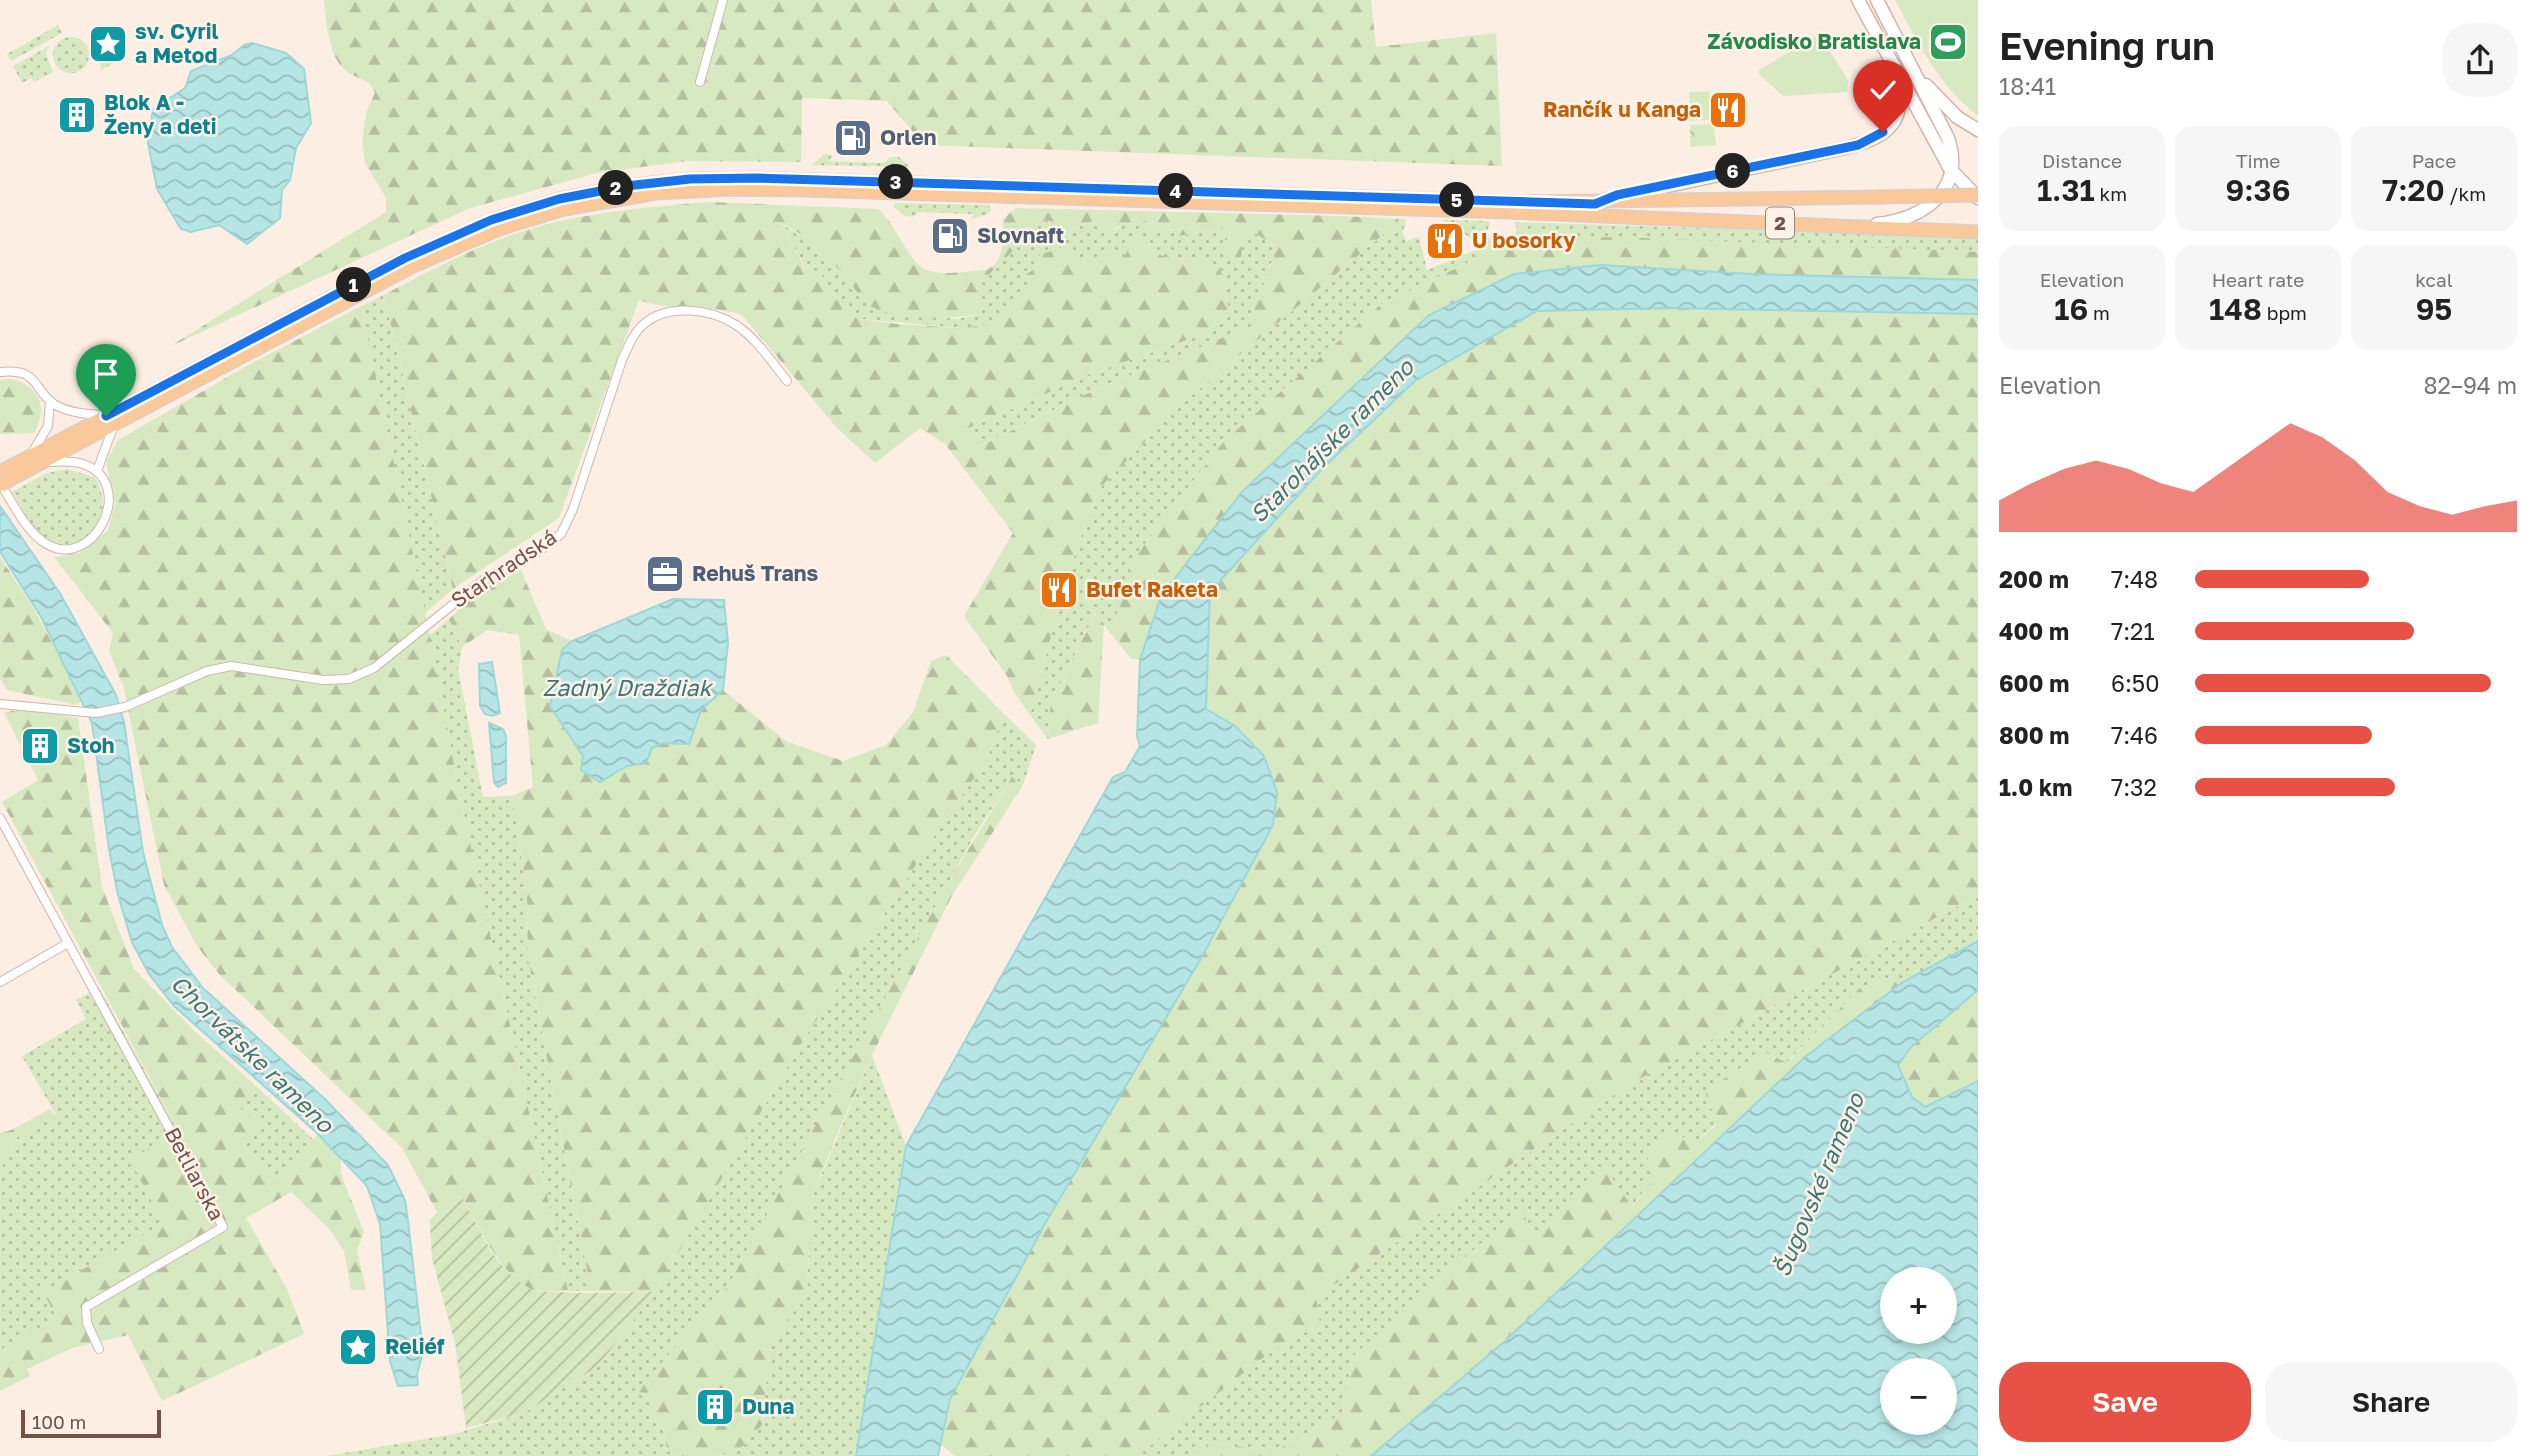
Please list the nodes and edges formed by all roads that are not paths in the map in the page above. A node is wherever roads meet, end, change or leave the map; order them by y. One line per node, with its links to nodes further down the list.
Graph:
1 (723, 0): 6 (street)
2 (1858, 0): 4 (main road)
3 (1877, 0): 5 (main road)
4 (1894, 65): 8 (main road); 10 (main road)
5 (1916, 73): 7 (main road); 8 (main road)
6 (700, 82)
7 (1978, 130)
8 (1950, 169): 9 (main road); 11 (main road)
9 (1978, 197): 10 (main road, 2, bridge)
10 (1595, 204): 16 (main road, 2)
11 (1860, 226): 12 (main road, 2); 16 (main road, 2)
12 (1978, 232)
13 (0, 372): 15 (street)
14 (787, 381): 21 (street, Starhradská)
15 (50, 401): 16 (street); 17 (street)
16 (111, 420): 17 (main road, 2); 18 (main road, 2); 19 (street)
17 (31, 455): 20 (main road, 2)
18 (43, 463): 19 (street); 20 (main road, 2)
19 (97, 471): 20 (street)
20 (2, 478)
21 (0, 704)
22 (0, 818): 23 (street, Betliarska)
23 (68, 943): 24 (street); 25 (street, Betliarska)
24 (0, 982)
25 (99, 1349)

